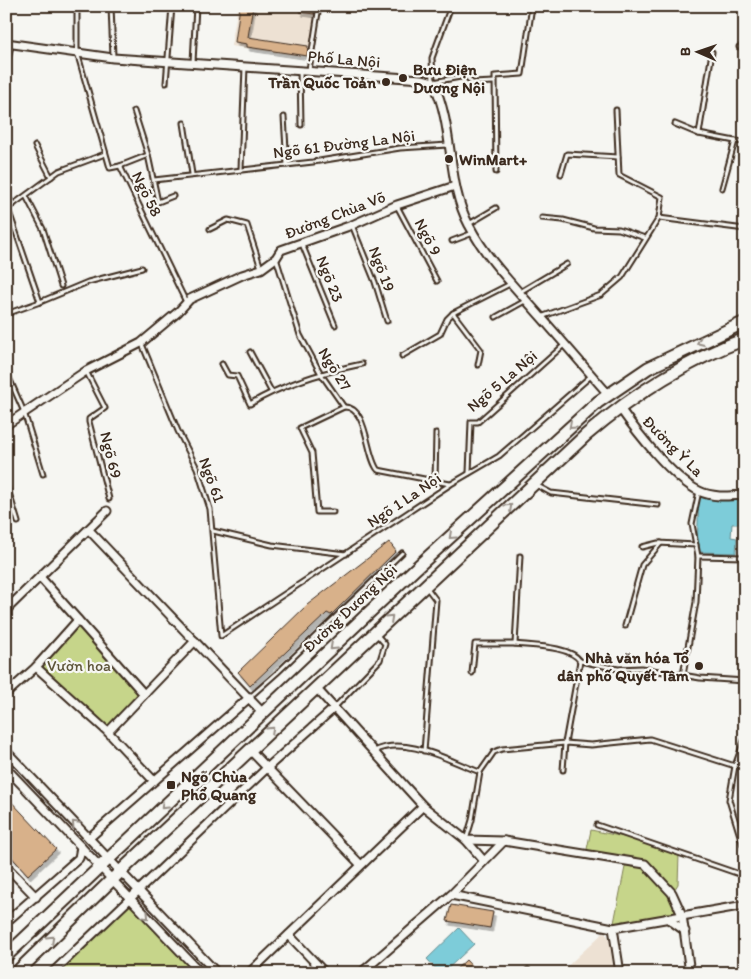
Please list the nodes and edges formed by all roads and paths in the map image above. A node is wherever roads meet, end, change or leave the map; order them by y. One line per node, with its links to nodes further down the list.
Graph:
1 (71, 6): 8 (lane)
2 (111, 6): 14 (lane)
3 (172, 6): 15 (lane)
4 (196, 6): 16 (lane)
5 (319, 6): 20 (lane)
6 (451, 6): 21 (lane)
7 (532, 6): 22 (lane)
8 (77, 8): 12 (lane)
9 (9, 44): 12 (street, Phố La Nội); 18 (lane)
10 (739, 47): 11 (lane)
11 (745, 47)
12 (77, 52): 14 (street, Phố La Nội); 35 (lane)
13 (712, 52): 30 (lane)
14 (113, 58): 15 (street, Phố La Nội)
15 (168, 61): 16 (street, Phố La Nội); 23 (lane)
16 (193, 63): 17 (street, Phố La Nội)
17 (245, 66): 19 (street, Phố La Nội); 40 (lane)
18 (6, 68)
19 (300, 69): 20 (street, Phố La Nội); 29 (lane)
20 (310, 70): 21 (street, Phố La Nội)
21 (433, 82): 22 (lane); 33 (street)
22 (494, 82): 41 (lane)
23 (166, 83)
24 (616, 110): 37 (lane)
25 (134, 111): 36 (lane, Ngõ 58)
26 (284, 117): 38 (lane)
27 (184, 124): 42 (lane)
28 (675, 124): 30 (lane)
29 (300, 125)
30 (699, 134): 31 (lane)
31 (735, 141): 32 (lane); 47 (lane)
32 (745, 142)
33 (451, 145): 38 (lane, Ngõ 61 Đường La Nội); 46 (street)
34 (35, 146): 44 (lane)
35 (105, 154): 39 (lane); 44 (lane)
36 (148, 155): 39 (lane, Ngõ 58); 45 (lane)
37 (618, 157): 43 (lane); 56 (lane)
38 (287, 165): 40 (lane, Ngõ 61 Đường La Nội)
39 (120, 166): 75 (lane, Ngõ 58)
40 (241, 169): 42 (lane, Ngõ 61 Đường La Nội)
41 (496, 172)
42 (192, 174): 45 (lane, Ngõ 61 Đường La Nội)
43 (560, 174)
44 (51, 177): 49 (lane)
45 (154, 180): 50 (lane)
46 (456, 186): 52 (street, Đường Chùa Võ); 57 (street)
47 (722, 188)
48 (6, 196): 51 (lane)
49 (26, 196): 51 (lane); 71 (lane)
50 (173, 196)
51 (14, 204): 54 (lane)
52 (397, 205): 58 (street, Đường Chùa Võ); 69 (lane, Ngõ 9)
53 (496, 208): 57 (lane)
54 (7, 209): 74 (lane)
55 (542, 218): 62 (lane)
56 (659, 218): 59 (lane); 62 (lane)
57 (468, 225): 61 (street)
58 (352, 226): 64 (street, Đường Chùa Võ); 80 (lane, Ngõ 19)
59 (745, 228)
60 (210, 229): 68 (lane)
61 (474, 232): 63 (lane); 70 (street)
62 (645, 238): 79 (lane)
63 (452, 241)
64 (302, 244): 65 (street, Đường Chùa Võ); 82 (lane, Ngõ 23)
65 (276, 258): 68 (street, Đường Chùa Võ); 93 (lane, Ngõ 27)
66 (567, 264): 72 (lane)
67 (142, 268): 74 (lane)
68 (261, 269): 75 (street, Đường Chùa Võ)
69 (437, 281)
70 (510, 284): 72 (street); 76 (lane)
71 (62, 286)
72 (519, 293): 73 (street)
73 (526, 300): 78 (lane); 79 (street)
74 (40, 302): 77 (lane)
75 (186, 302): 84 (street, Đường Chùa Võ)
76 (453, 313): 87 (lane); 90 (lane)
77 (6, 314)
78 (496, 317)
79 (541, 317): 85 (street)
80 (387, 321)
81 (745, 322): 96 (main road, Đường Dương Nội, one-way to 96)
82 (335, 325)
83 (745, 339): 98 (main road)
84 (142, 343): 92 (street, Đường Chùa Võ); 116 (lane, Ngõ 61)
85 (564, 345): 94 (street); 103 (lane, Ngõ 5 La Nội)
86 (250, 352): 95 (lane)
87 (402, 356)
88 (222, 364): 95 (lane)
89 (362, 364): 93 (lane)
90 (478, 366)
91 (6, 371): 99 (lane)
92 (86, 371): 99 (street, Đường Chùa Võ); 110 (lane, Ngõ 69)
93 (321, 374): 95 (lane); 97 (lane, Ngõ 27)
94 (593, 375): 96 (street); 103 (lane, Ngõ 1 La Nội)
95 (272, 391)
96 (609, 394): 98 (main road); 144 (main road, Đường Dương Nội, one-way to 144)
97 (344, 407): 104 (lane); 113 (lane, Ngõ 27)
98 (619, 407): 107 (main road); 108 (street, Đường Ỷ La)
99 (24, 412): 100 (street, Đường Chùa Võ); 102 (lane)
100 (6, 425)
101 (436, 433): 104 (lane)
102 (43, 474)
103 (469, 474): 106 (lane, Ngõ 1 La Nội)
104 (435, 481): 106 (lane)
105 (6, 483): 114 (lane)
106 (451, 484): 121 (lane, Ngõ 1 La Nội)
107 (534, 484): 111 (lane); 126 (main road, one-way to 107)
108 (699, 491): 109 (street, Đường Ỷ La); 118 (lane)
109 (745, 495)
110 (109, 499)
111 (658, 505)
112 (107, 511): 115 (street)
113 (333, 512)
114 (18, 522)
115 (89, 530): 125 (street); 132 (street)
116 (213, 531): 121 (lane); 131 (lane, Ngõ 61)
117 (661, 543): 118 (lane); 119 (lane); 129 (lane)
118 (696, 545): 123 (lane)
119 (642, 547)
120 (402, 553): 142 (lane)
121 (346, 554): 131 (lane, Ngõ 1 La Nội)
122 (520, 556): 133 (lane)
123 (698, 556): 124 (lane); 137 (lane)
124 (745, 557)
125 (40, 578): 127 (street); 128 (street)
126 (425, 585): 130 (main road, one-way to 126); 151 (lane)
127 (6, 610)
128 (78, 620): 135 (street); 141 (street)
129 (625, 626)
130 (375, 633): 139 (main road); 143 (lane)
131 (220, 636)
132 (195, 641): 141 (street); 142 (street)
133 (515, 644): 134 (lane); 136 (lane)
134 (580, 661): 137 (lane); 147 (lane)
135 (36, 667): 140 (street); 145 (street)
136 (472, 673)
137 (683, 676): 138 (lane)
138 (745, 682)
139 (316, 688): 143 (street); 148 (main road, one-way to 139)
140 (6, 694)
141 (143, 694): 145 (street)
142 (250, 697): 144 (street); 157 (street)
143 (333, 709): 150 (street); 153 (street)
144 (262, 712): 166 (main road, Đường Dương Nội, one-way to 166)
145 (108, 732): 157 (street)
146 (745, 738): 152 (lane)
147 (565, 743): 152 (lane); 155 (lane); 156 (lane)
148 (250, 750): 153 (street); 169 (main road)
149 (6, 751): 160 (street, one-way to 149)
150 (372, 751): 151 (lane); 158 (street)
151 (424, 751): 156 (lane)
152 (735, 766): 164 (lane)
153 (268, 767): 167 (street); 172 (street)
154 (6, 768): 163 (street)
155 (563, 770)
156 (480, 772): 161 (lane)
157 (154, 781): 160 (street)
158 (422, 806): 161 (street); 167 (street)
159 (597, 825): 170 (lane)
160 (89, 838): 166 (street)
161 (466, 840): 162 (street); 165 (street)
162 (504, 841): 165 (street); 177 (street)
163 (81, 847): 166 (street); 174 (street)
164 (745, 852)
165 (484, 861): 173 (street)
166 (105, 863): 169 (street); 171 (street); 183 (main road, Đường Dương Nội)
167 (360, 864): 182 (street)
168 (6, 866): 174 (street)
169 (121, 871): 171 (main road); 172 (street)
170 (745, 876)
171 (112, 879): 175 (street); 184 (main road, one-way to 171)
172 (140, 890): 175 (street); 187 (street)
173 (451, 895): 180 (street); 190 (street)
174 (36, 897): 179 (street)
175 (130, 900): 185 (street); 186 (street, one-way to 186)
176 (745, 905): 177 (street)
177 (682, 915): 178 (street); 181 (street)
178 (668, 918): 180 (street); 181 (street)
179 (6, 922)
180 (613, 928): 191 (street)
181 (685, 931): 192 (street)
182 (289, 935): 188 (street); 189 (street)
183 (6, 956)
184 (16, 973)
185 (52, 973)
186 (201, 973)
187 (217, 973)
188 (249, 973)
189 (325, 973)
190 (361, 973)
191 (620, 973)
192 (690, 973)

